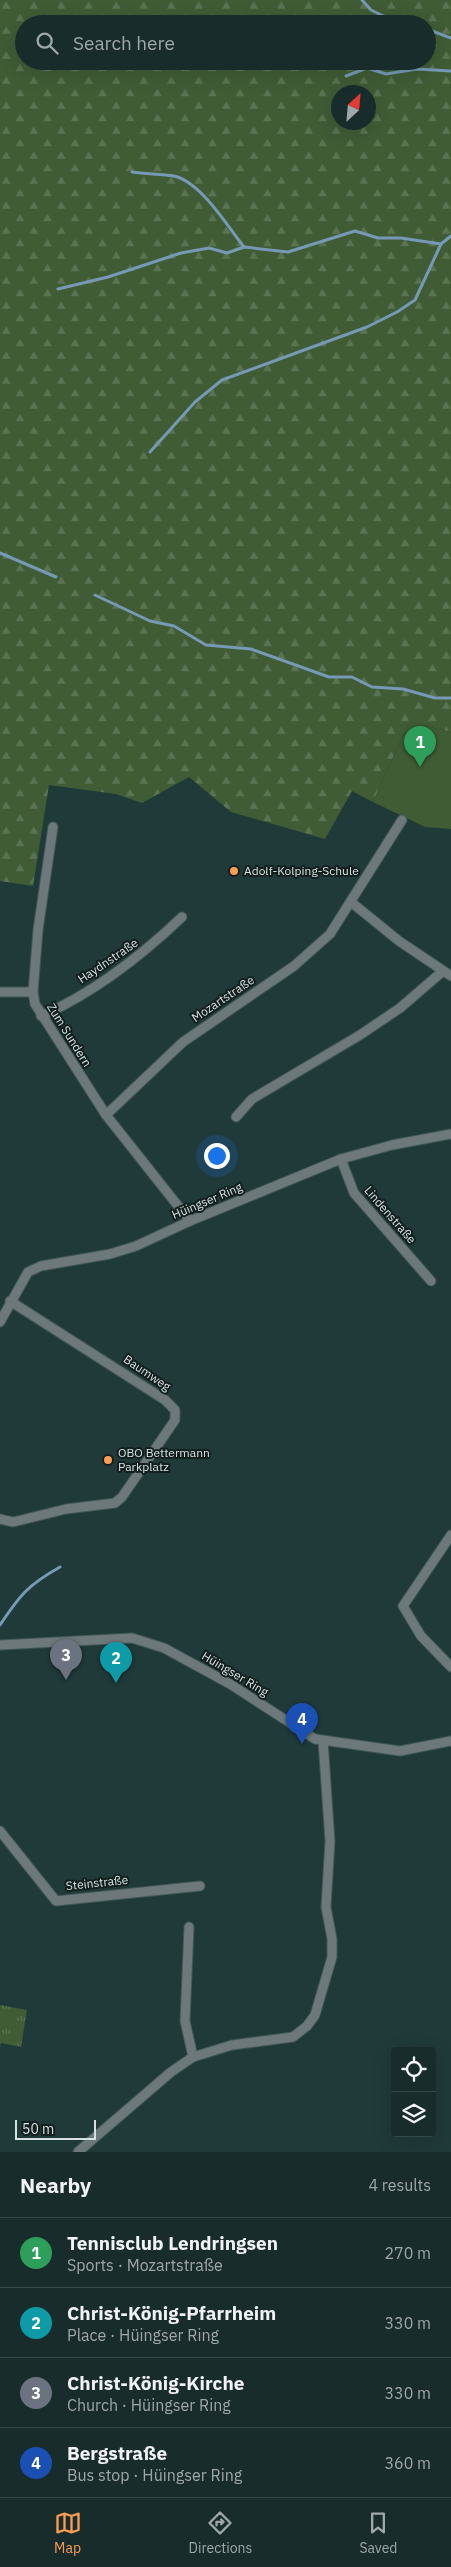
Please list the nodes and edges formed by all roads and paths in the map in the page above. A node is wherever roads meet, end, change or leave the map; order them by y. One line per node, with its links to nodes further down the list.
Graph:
1 (402, 820): 3 (street, Mozartstraße)
2 (53, 827): 8 (street, Zum Sundern)
3 (351, 902): 5 (street); 10 (street, Mozartstraße)
4 (182, 917): 9 (street, Haydnstraße)
5 (443, 971): 6 (street); 11 (street)
6 (451, 976)
7 (0, 992): 8 (street)
8 (33, 992): 9 (street, Zum Sundern)
9 (41, 1016): 10 (street, Zum Sundern)
10 (106, 1115): 14 (street, Zum Sundern)
11 (236, 1117)
12 (451, 1134): 13 (street, Hüingser Ring)
13 (341, 1159): 14 (street, Hüingser Ring); 15 (street, Lindenstraße)
14 (190, 1221): 16 (street, Hüingser Ring)
15 (431, 1281)
16 (10, 1301): 17 (street, Hüingser Ring); 18 (street, Baumweg)
17 (0, 1322)
18 (0, 1519)
19 (451, 1535): 21 (street)
20 (0, 1645): 22 (street, Hüingser Ring)
21 (451, 1667)
22 (323, 1741): 23 (street, Hüingser Ring); 27 (street)
23 (451, 1741)
24 (0, 1831): 25 (street, Steinstraße)
25 (200, 1886)
26 (189, 1927): 27 (street)
27 (193, 2057): 28 (street)
28 (78, 2152)

